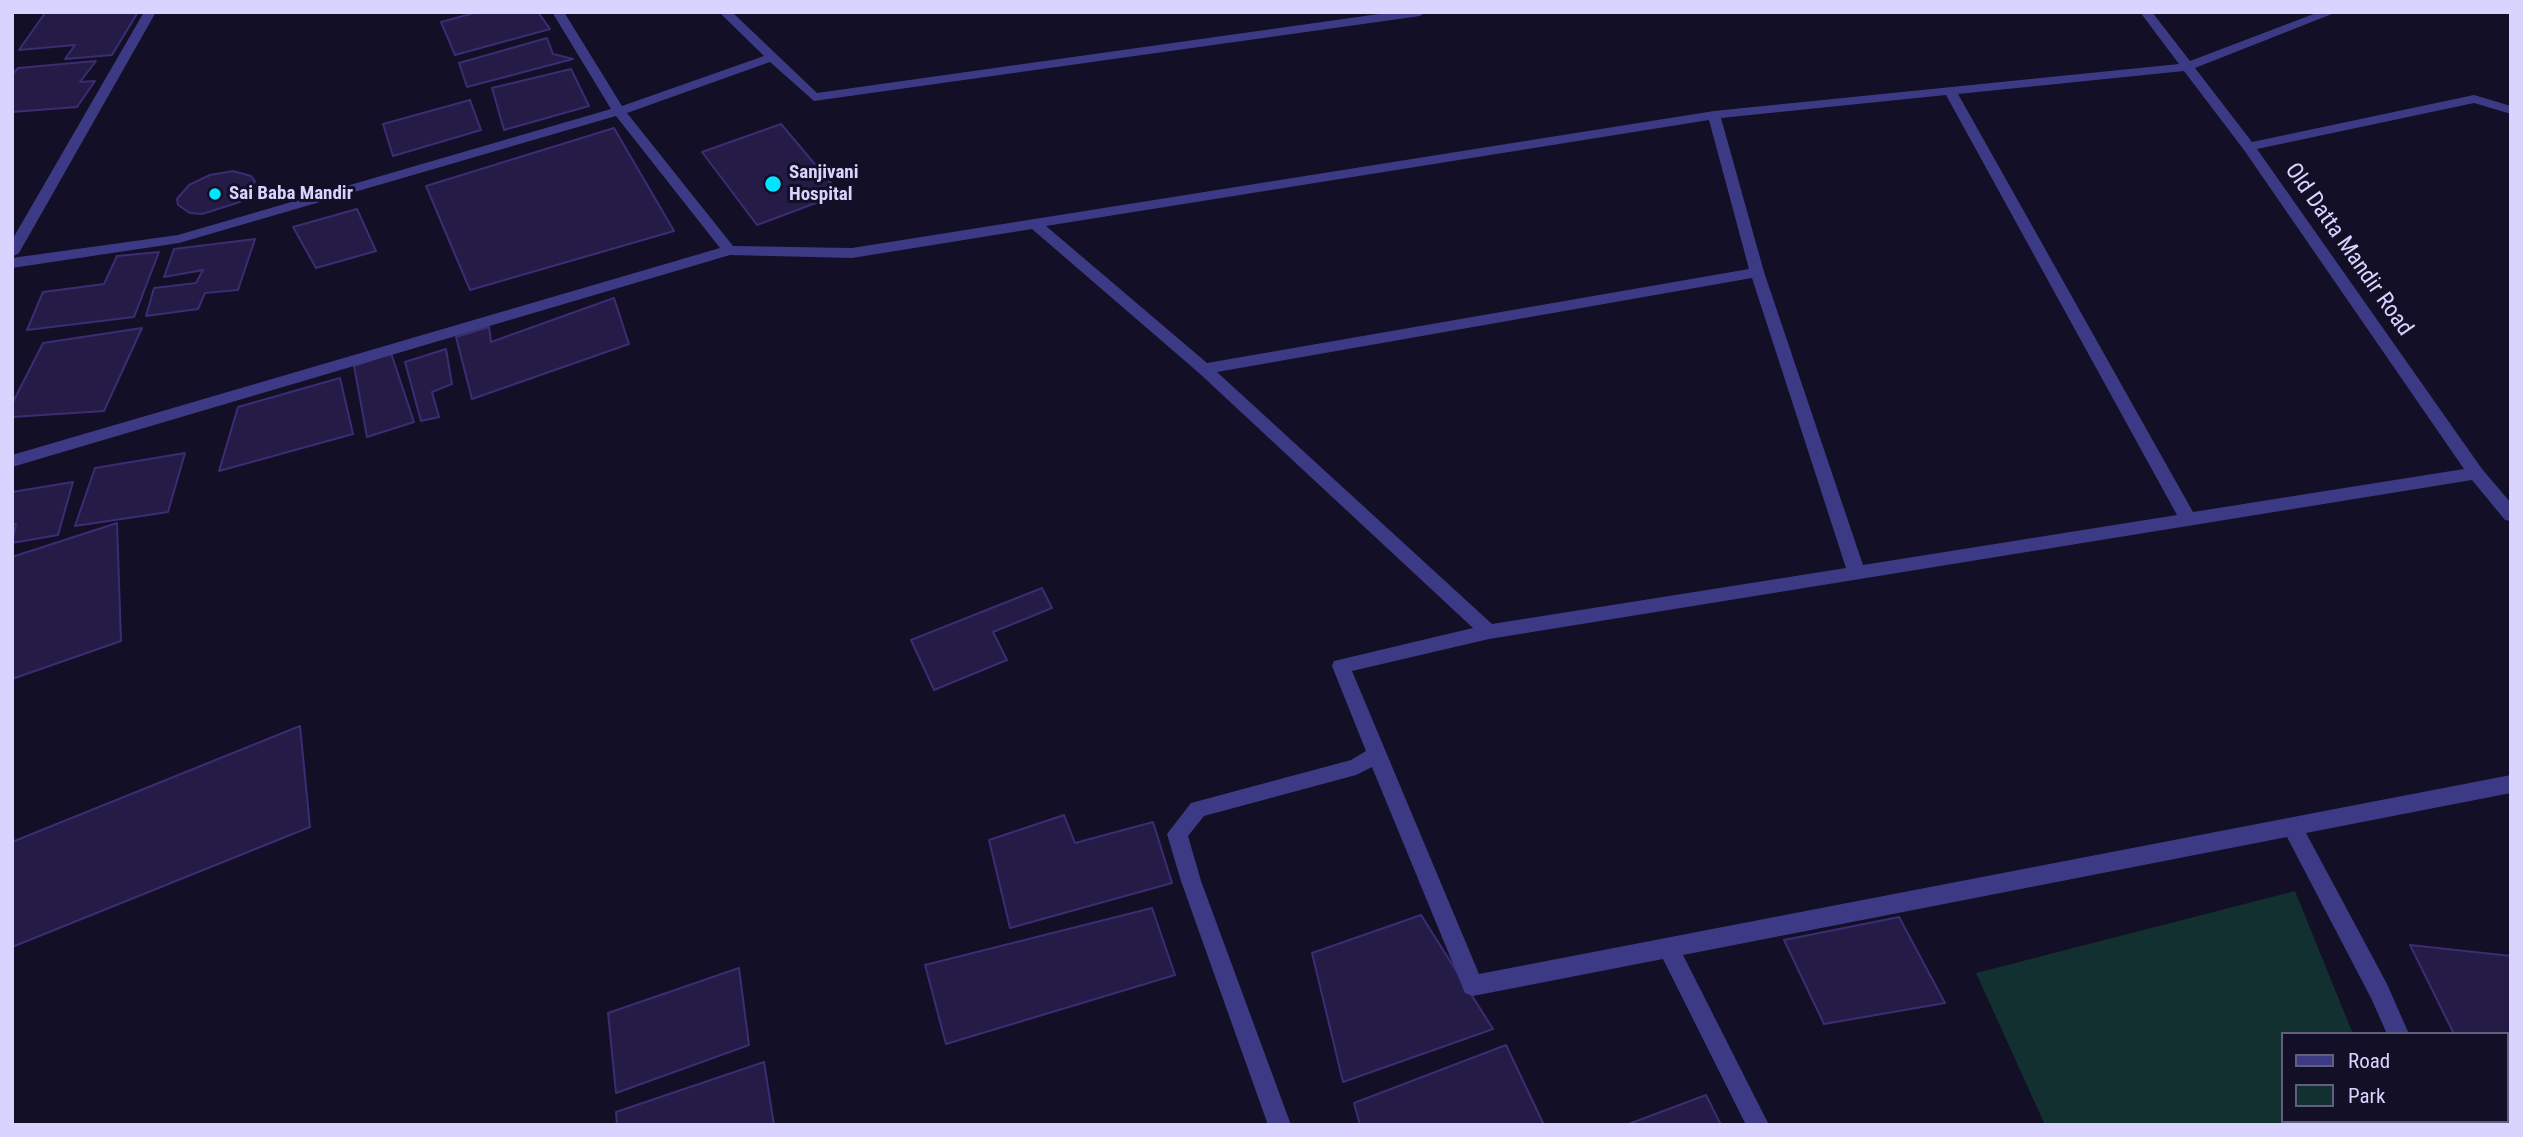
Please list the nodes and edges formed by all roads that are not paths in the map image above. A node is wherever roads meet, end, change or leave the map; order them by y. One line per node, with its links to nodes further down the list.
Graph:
1 (150, 12): 16 (street)
2 (558, 12): 11 (street)
3 (725, 12): 7 (street)
4 (1420, 12): 7 (street)
5 (2147, 12): 8 (street, Old Datta Mandir Road)
6 (2331, 12): 8 (street)
7 (772, 57): 11 (street)
8 (2185, 67): 9 (street); 13 (street, Old Datta Mandir Road)
9 (1950, 91): 12 (street); 23 (street)
10 (2511, 110): 13 (street)
11 (619, 111): 15 (street); 17 (street)
12 (1714, 116): 14 (street); 18 (street)
13 (2249, 147): 21 (street, Old Datta Mandir Road)
14 (1034, 223): 15 (street); 19 (street)
15 (729, 250): 20 (street)
16 (12, 253)
17 (12, 262)
18 (1757, 272): 19 (street); 24 (street)
19 (1204, 369): 25 (street)
20 (12, 461)
21 (2476, 473): 22 (street, Old Datta Mandir Road); 23 (street)
22 (2511, 515)
23 (2189, 520): 24 (street)
24 (1857, 573): 25 (street)
25 (1489, 632): 26 (street)
26 (1377, 755): 29 (street); 31 (street)
27 (2511, 784): 28 (street)
28 (2293, 828): 29 (street); 30 (street)
29 (1668, 948): 32 (street)
30 (2397, 1032)
31 (1280, 1125)
32 (1758, 1125)

